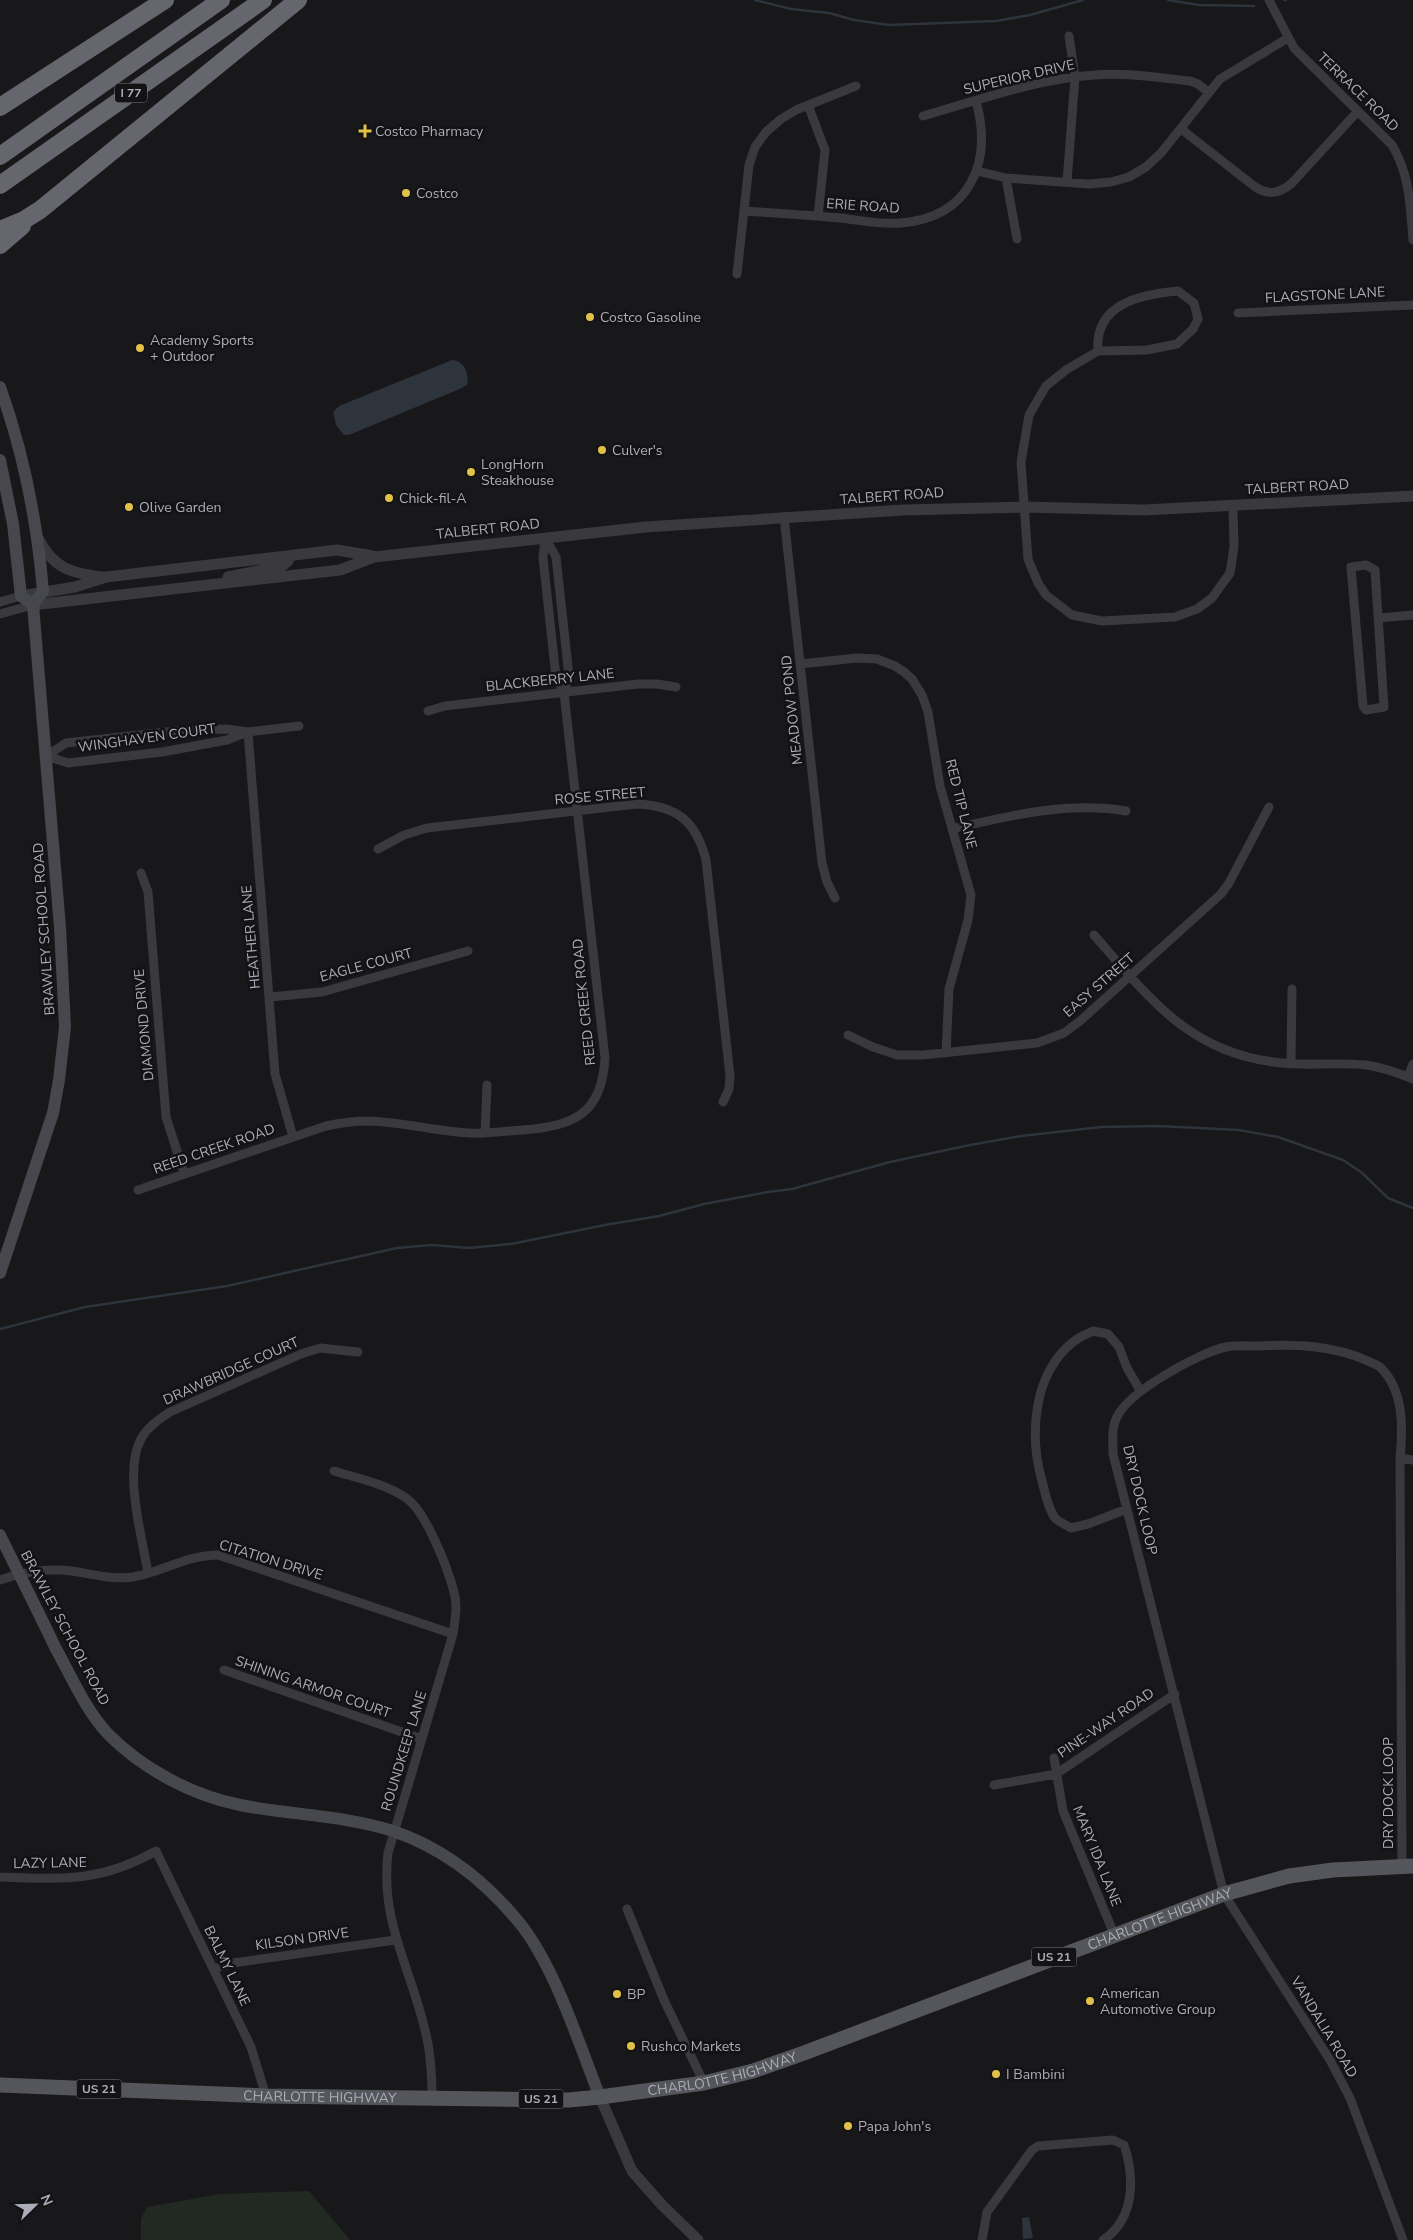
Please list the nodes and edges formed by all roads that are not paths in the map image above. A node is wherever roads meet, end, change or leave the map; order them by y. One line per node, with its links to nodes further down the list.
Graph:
1 (165, 0): 13 (highway)
2 (221, 0): 17 (highway, I 77)
3 (263, 0): 21 (highway, I 77)
4 (298, 0): 23 (highway)
5 (1270, 0): 7 (street, TERRACE ROAD)
6 (1069, 36): 8 (street)
7 (1288, 38): 10 (street); 14 (street, TERRACE ROAD)
8 (1075, 77): 10 (street, SUPERIOR DRIVE); 11 (street, SUPERIOR DRIVE); 20 (street)
9 (856, 86): 12 (street)
10 (1208, 92): 16 (street)
11 (976, 101): 15 (street, SUPERIOR DRIVE); 18 (street, ERIE ROAD)
12 (808, 105): 22 (street); 24 (street)
13 (0, 107)
14 (1358, 111): 16 (street); 27 (street, TERRACE ROAD)
15 (923, 116)
16 (1181, 129): 20 (street)
17 (0, 156)
18 (977, 171): 19 (street); 24 (street, ERIE ROAD)
19 (1006, 178): 20 (street); 26 (street)
20 (1067, 182)
21 (0, 185)
22 (744, 211): 24 (street, ERIE ROAD); 29 (street)
23 (32, 216): 25 (highway); 28 (highway)
24 (818, 216)
25 (0, 230)
26 (1017, 239)
27 (1413, 240)
28 (0, 246)
29 (737, 274)
30 (1413, 304): 31 (street, FLAGSTONE LANE)
31 (1238, 313)
32 (1098, 351): 32 (street); 37 (street)
33 (0, 387): 39 (main road)
34 (0, 460): 46 (main road)
35 (1413, 496): 36 (street, TALBERT ROAD)
36 (1233, 506): 37 (street, TALBERT ROAD); 37 (street)
37 (1024, 507): 38 (street, TALBERT ROAD)
38 (784, 517): 40 (street, TALBERT ROAD); 52 (street, MEADOW POND)
39 (38, 537): 43 (street); 45 (main road)
40 (545, 538): 42 (street, TALBERT ROAD); 54 (street, REED CREEK ROAD); 54 (street, REED CREEK ROAD)
41 (290, 556): 42 (street, TALBERT ROAD); 43 (street, TALBERT ROAD); 44 (street)
42 (374, 557): 44 (street, TALBERT ROAD)
43 (106, 578): 45 (street, TALBERT ROAD)
44 (185, 587): 48 (street, TALBERT ROAD)
45 (43, 591): 46 (street, TALBERT ROAD); 48 (main road)
46 (21, 596): 47 (street); 48 (main road)
47 (0, 602)
48 (33, 605): 49 (street); 58 (main road, BRAWLEY SCHOOL ROAD)
49 (0, 614)
50 (1413, 615): 51 (street)
51 (1378, 618): 51 (street)
52 (800, 664): 62 (street, RED TIP LANE); 65 (street, MEADOW POND)
53 (676, 687): 54 (street, BLACKBERRY LANE)
54 (564, 692): 55 (street, BLACKBERRY LANE); 60 (street, REED CREEK ROAD)
55 (428, 712)
56 (298, 726): 57 (street, WINGHAVEN COURT)
57 (248, 732): 58 (street, WINGHAVEN COURT); 58 (street, WINGHAVEN COURT); 70 (street, HEATHER LANE)
58 (46, 756): 82 (main road, BRAWLEY SCHOOL ROAD)
59 (1269, 807): 68 (street, EASY STREET)
60 (577, 811): 63 (street, ROSE STREET); 77 (street, ROSE STREET); 78 (street, REED CREEK ROAD)
61 (1126, 811): 62 (street)
62 (952, 829): 72 (street, RED TIP LANE)
63 (378, 849)
64 (141, 873): 80 (street, DIAMOND DRIVE)
65 (835, 898)
66 (1094, 935): 68 (street)
67 (468, 951): 70 (street, EAGLE COURT)
68 (1130, 976): 72 (street, EASY STREET); 73 (street)
69 (1292, 990): 73 (street)
70 (270, 997): 79 (street, HEATHER LANE)
71 (848, 1035): 72 (street, EASY STREET)
72 (946, 1053)
73 (1291, 1064): 75 (street)
74 (1413, 1064): 75 (street)
75 (1410, 1078)
76 (487, 1085): 78 (street)
77 (723, 1102)
78 (484, 1133): 79 (street, REED CREEK ROAD)
79 (293, 1137): 80 (street, REED CREEK ROAD)
80 (184, 1173): 81 (street, REED CREEK ROAD)
81 (138, 1190)
82 (0, 1273)
83 (358, 1352): 90 (street, DRAWBRIDGE COURT)
84 (1140, 1390): 85 (street, DRY DOCK LOOP); 88 (street, DRY DOCK LOOP); 88 (street)
85 (1400, 1458): 86 (street); 94 (street, DRY DOCK LOOP)
86 (1413, 1460)
87 (334, 1471): 93 (street, ROUNDKEEP LANE)
88 (1127, 1509): 97 (street, DRY DOCK LOOP)
89 (0, 1535): 91 (main road, BRAWLEY SCHOOL ROAD)
90 (148, 1573): 91 (street, CITATION DRIVE); 93 (street, CITATION DRIVE)
91 (18, 1574): 92 (street, CITATION DRIVE); 102 (main road, BRAWLEY SCHOOL ROAD)
92 (0, 1580)
93 (453, 1634): 98 (street, ROUNDKEEP LANE)
94 (1402, 1660): 95 (street); 104 (street, DRY DOCK LOOP)
95 (1413, 1660)
96 (224, 1670): 98 (street, SHINING ARMOR COURT)
97 (1175, 1694): 100 (street, PINE-WAY ROAD); 106 (street, DRY DOCK LOOP)
98 (422, 1739): 102 (street, ROUNDKEEP LANE)
99 (1054, 1758): 100 (street, MARY IDA LANE)
100 (1056, 1774): 101 (street, PINE-WAY ROAD); 108 (street, MARY IDA LANE)
101 (994, 1785)
102 (394, 1832): 109 (street, ROUNDKEEP LANE); 114 (main road, BRAWLEY SCHOOL ROAD)
103 (156, 1852): 105 (street, LAZY LANE); 110 (street, BALMY LANE)
104 (1408, 1866): 106 (main road, CHARLOTTE HIGHWAY / US 21)
105 (0, 1877)
106 (1224, 1894): 108 (main road, CHARLOTTE HIGHWAY / US 21); 119 (street, VANDALIA ROAD)
107 (626, 1909): 111 (street)
108 (1114, 1934): 111 (main road, CHARLOTTE HIGHWAY / US 21)
109 (396, 1940): 110 (street, KILSON DRIVE); 115 (street, ROUNDKEEP LANE)
110 (213, 1970): 113 (street, BALMY LANE)
111 (704, 2083): 114 (main road, CHARLOTTE HIGHWAY / US 21)
112 (0, 2085): 113 (main road, CHARLOTTE HIGHWAY / US 21)
113 (266, 2096): 115 (main road, CHARLOTTE HIGHWAY / US 21)
114 (600, 2097): 115 (main road, CHARLOTTE HIGHWAY / US 21); 116 (street)
115 (432, 2098)
116 (698, 2240)
117 (982, 2240): 118 (street)
118 (1104, 2240)
119 (1403, 2240)

